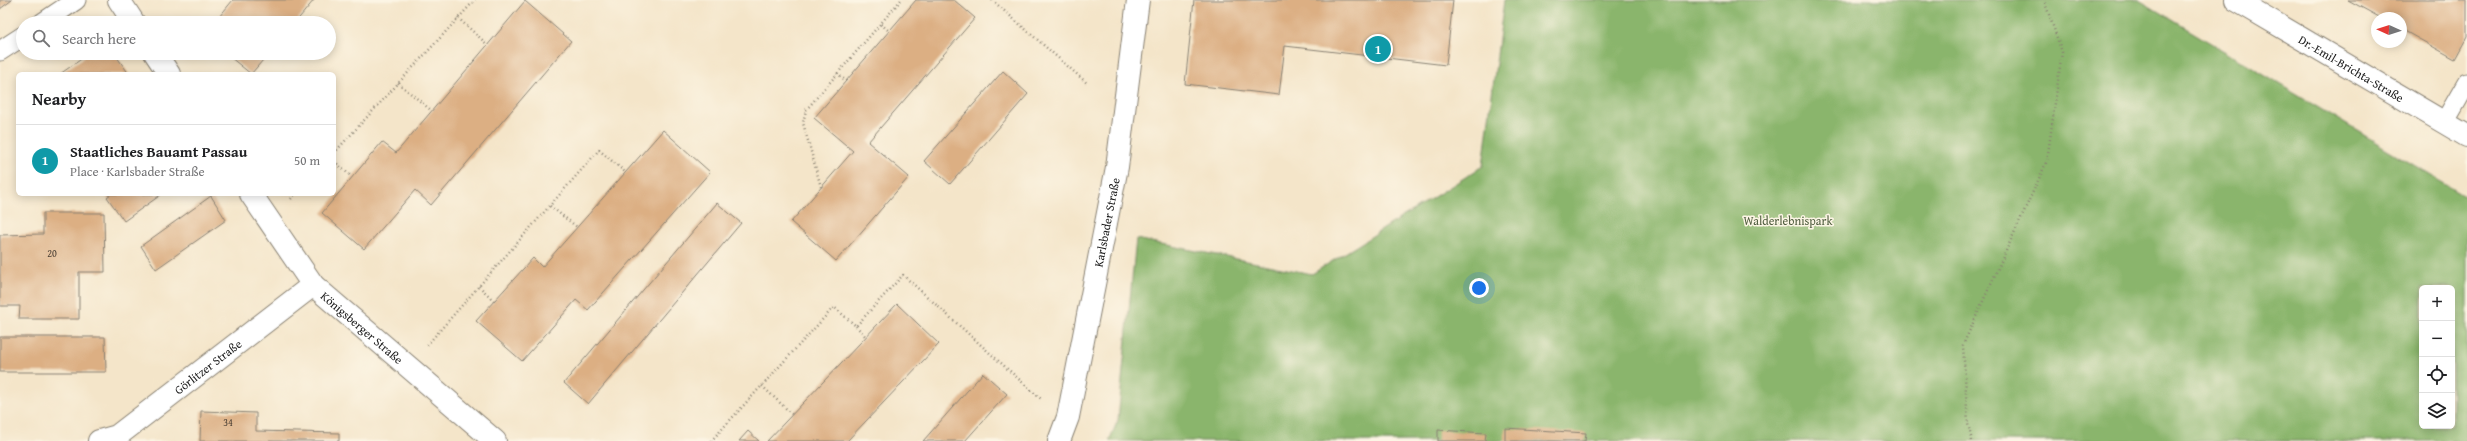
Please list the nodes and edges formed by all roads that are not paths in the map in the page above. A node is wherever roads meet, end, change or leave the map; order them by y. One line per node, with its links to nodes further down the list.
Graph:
1 (76, 0): 5 (lane)
2 (119, 0): 6 (street)
3 (1138, 0): 18 (street, Karlsbader Straße)
4 (2236, 0): 12 (street, Dr.-Emil-Brichta-Straße)
5 (52, 16)
6 (129, 16)
7 (16, 41): 8 (lane)
8 (0, 51)
9 (160, 60): 10 (street)
10 (168, 72)
11 (2467, 83): 12 (lane)
12 (2444, 123): 13 (street, Dr.-Emil-Brichta-Straße)
13 (2467, 136)
14 (252, 196): 15 (street, Königsberger Straße)
15 (313, 285): 16 (street, Görlitzer Straße); 17 (street, Königsberger Straße)
16 (99, 441)
17 (495, 441)
18 (1059, 441)

